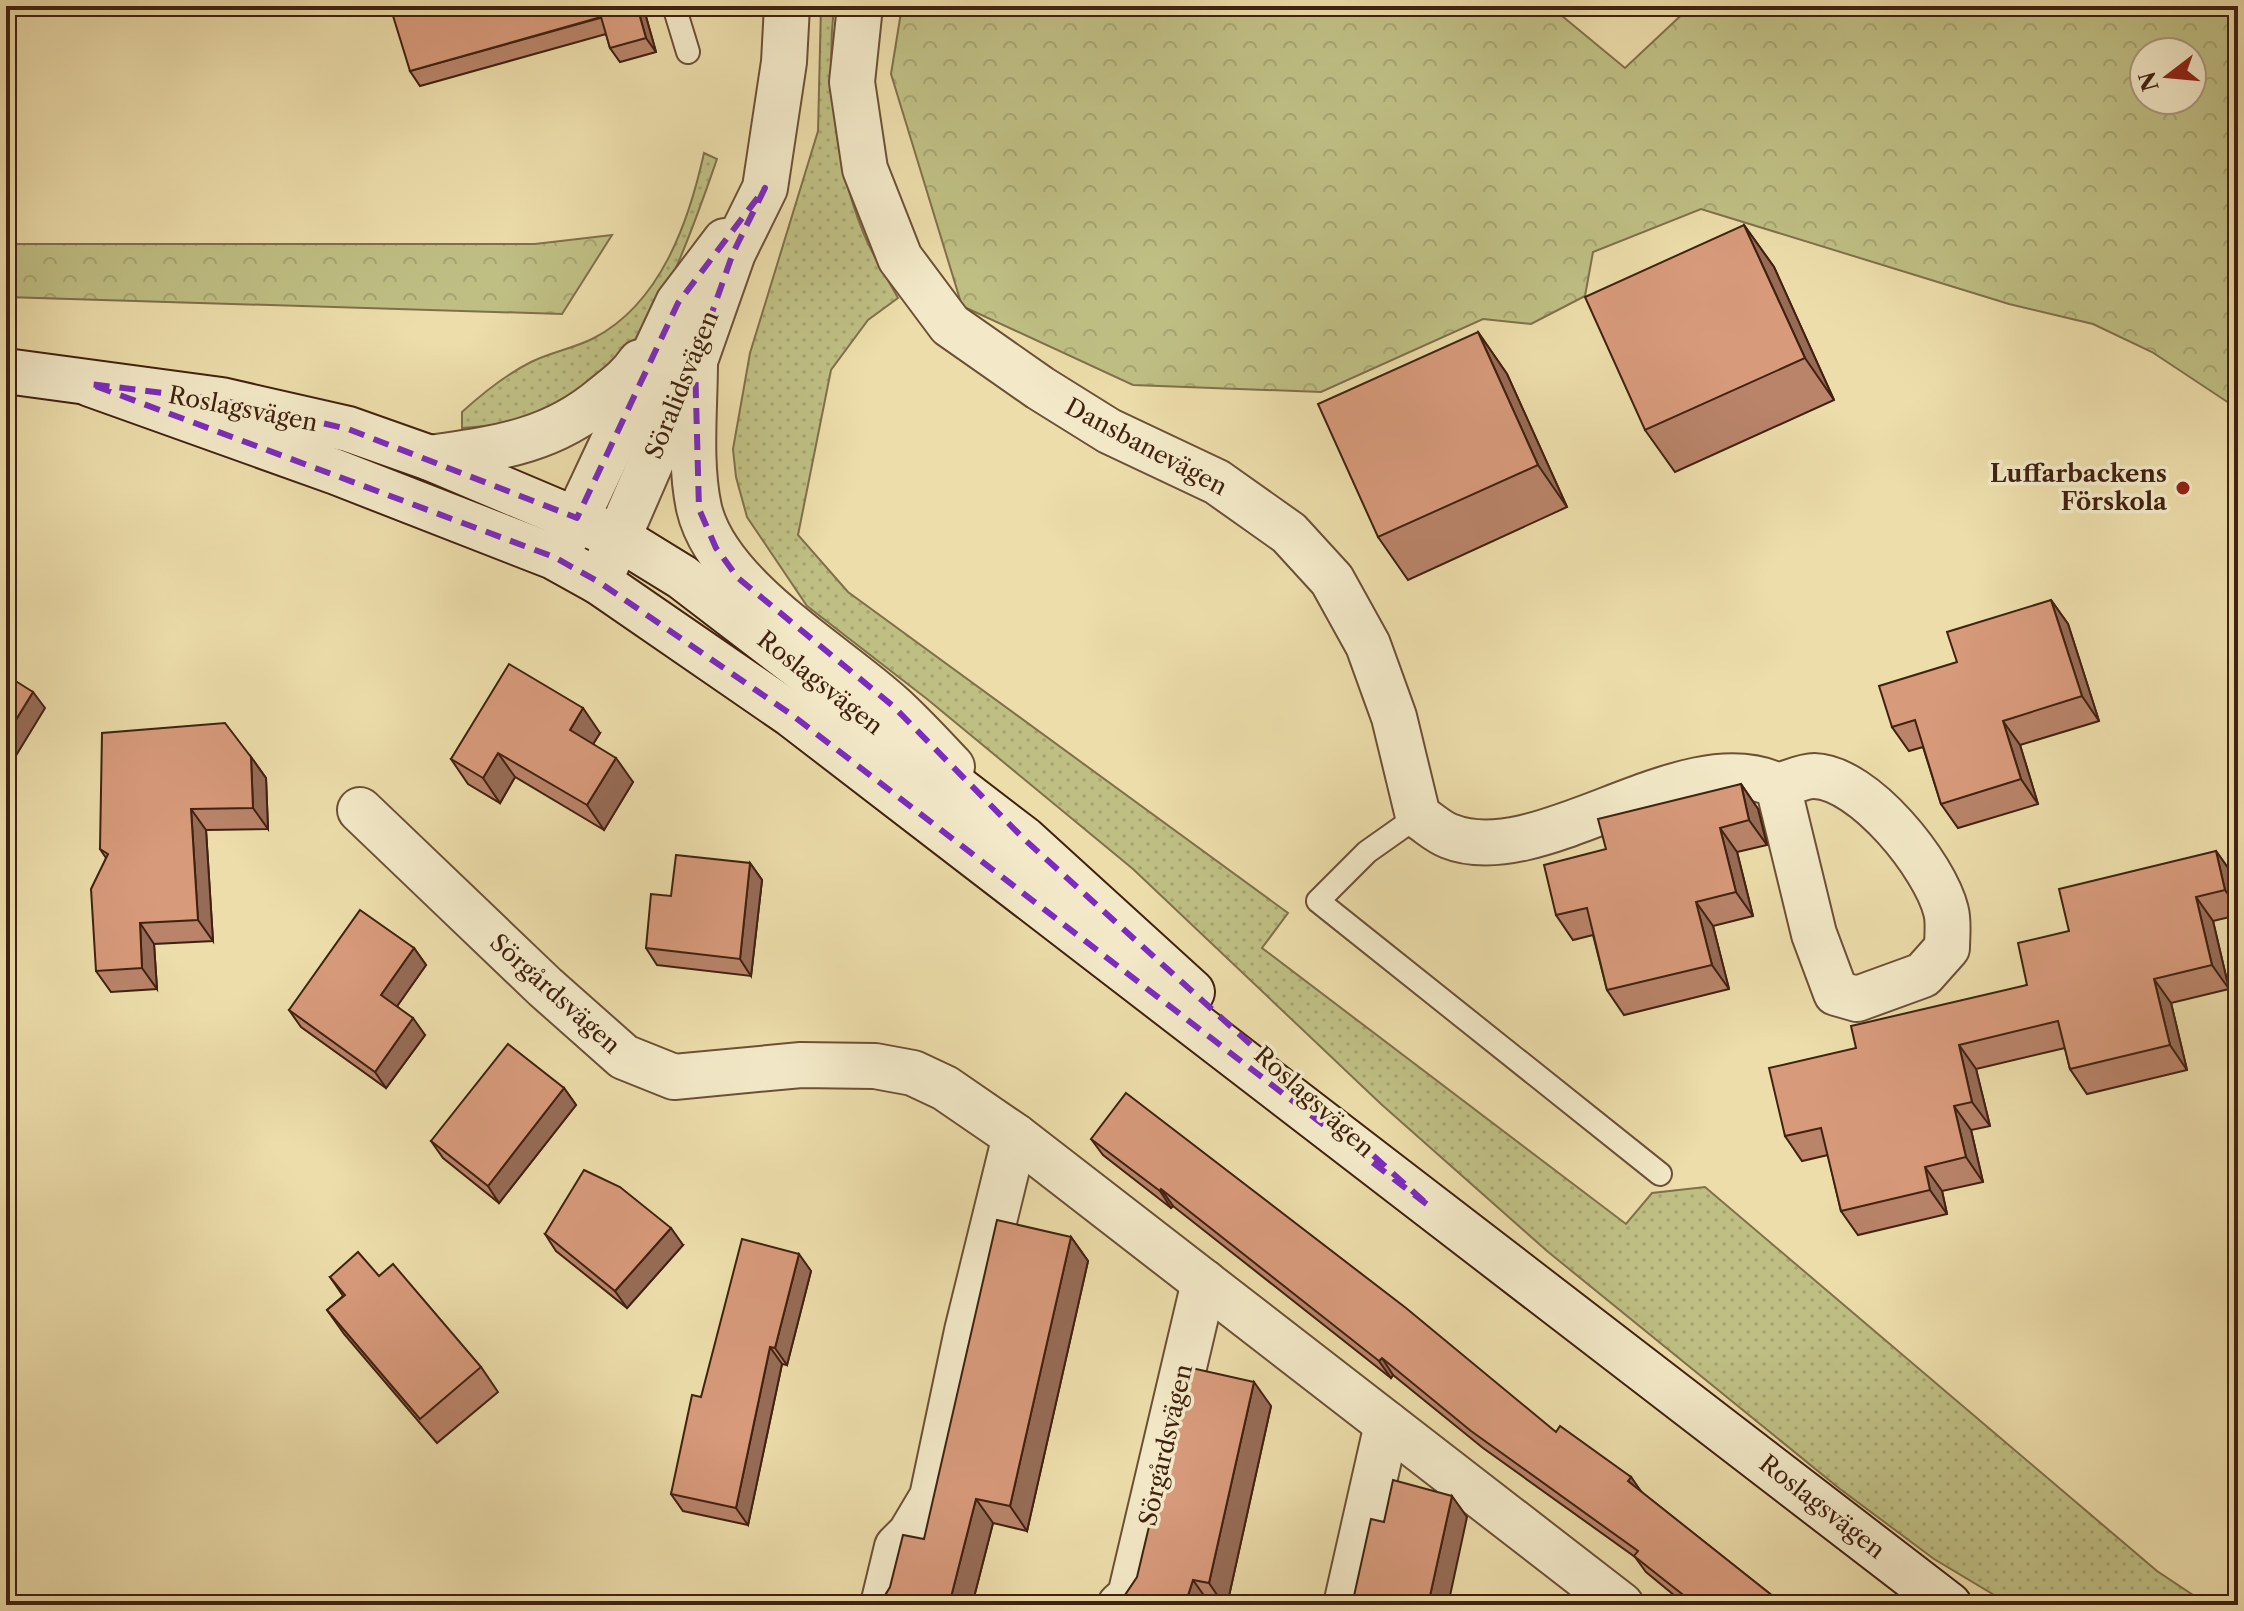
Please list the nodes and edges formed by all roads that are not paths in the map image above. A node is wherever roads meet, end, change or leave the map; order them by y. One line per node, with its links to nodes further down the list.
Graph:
1 (674, 6): 4 (lane)
2 (787, 6): 5 (street, Söralidsvägen)
3 (860, 6): 17 (street, Dansbanevägen)
4 (688, 52)
5 (765, 188): 6 (street, Söralidsvägen); 7 (street, Söralidsvägen)
6 (678, 303): 10 (street); 11 (street, Söralidsvägen)
7 (695, 361): 12 (street, Söralidsvägen); 18 (street)
8 (6, 371): 9 (street, Roslagsvägen)
9 (90, 384): 10 (street, Roslagsvägen); 13 (street, Roslagsvägen)
10 (430, 458): 11 (street, Roslagsvägen)
11 (577, 518): 12 (street, Roslagsvägen); 13 (street, Söralidsvägen)
12 (617, 537): 14 (street, Söralidsvägen); 18 (street, Roslagsvägen)
13 (554, 557): 14 (street, Roslagsvägen)
14 (599, 582): 21 (street, Roslagsvägen)
15 (1778, 786): 15 (street); 17 (street)
16 (360, 810): 19 (street, Sörgårdsvägen)
17 (1418, 816): 20 (lane)
18 (1024, 839): 21 (street, Roslagsvägen)
19 (1015, 1136): 22 (street, Sörgårdsvägen); 25 (street)
20 (1660, 1174)
21 (1429, 1206): 29 (street, Roslagsvägen)
22 (1204, 1282): 23 (street, Sörgårdsvägen); 26 (street, Sörgårdsvägen)
23 (1387, 1424): 24 (street, Sörgårdsvägen); 27 (street)
24 (1571, 1587): 28 (street, Sörgårdsvägen)
25 (883, 1605)
26 (1120, 1605)
27 (1346, 1605)
28 (1621, 1605)
29 (1949, 1605)

